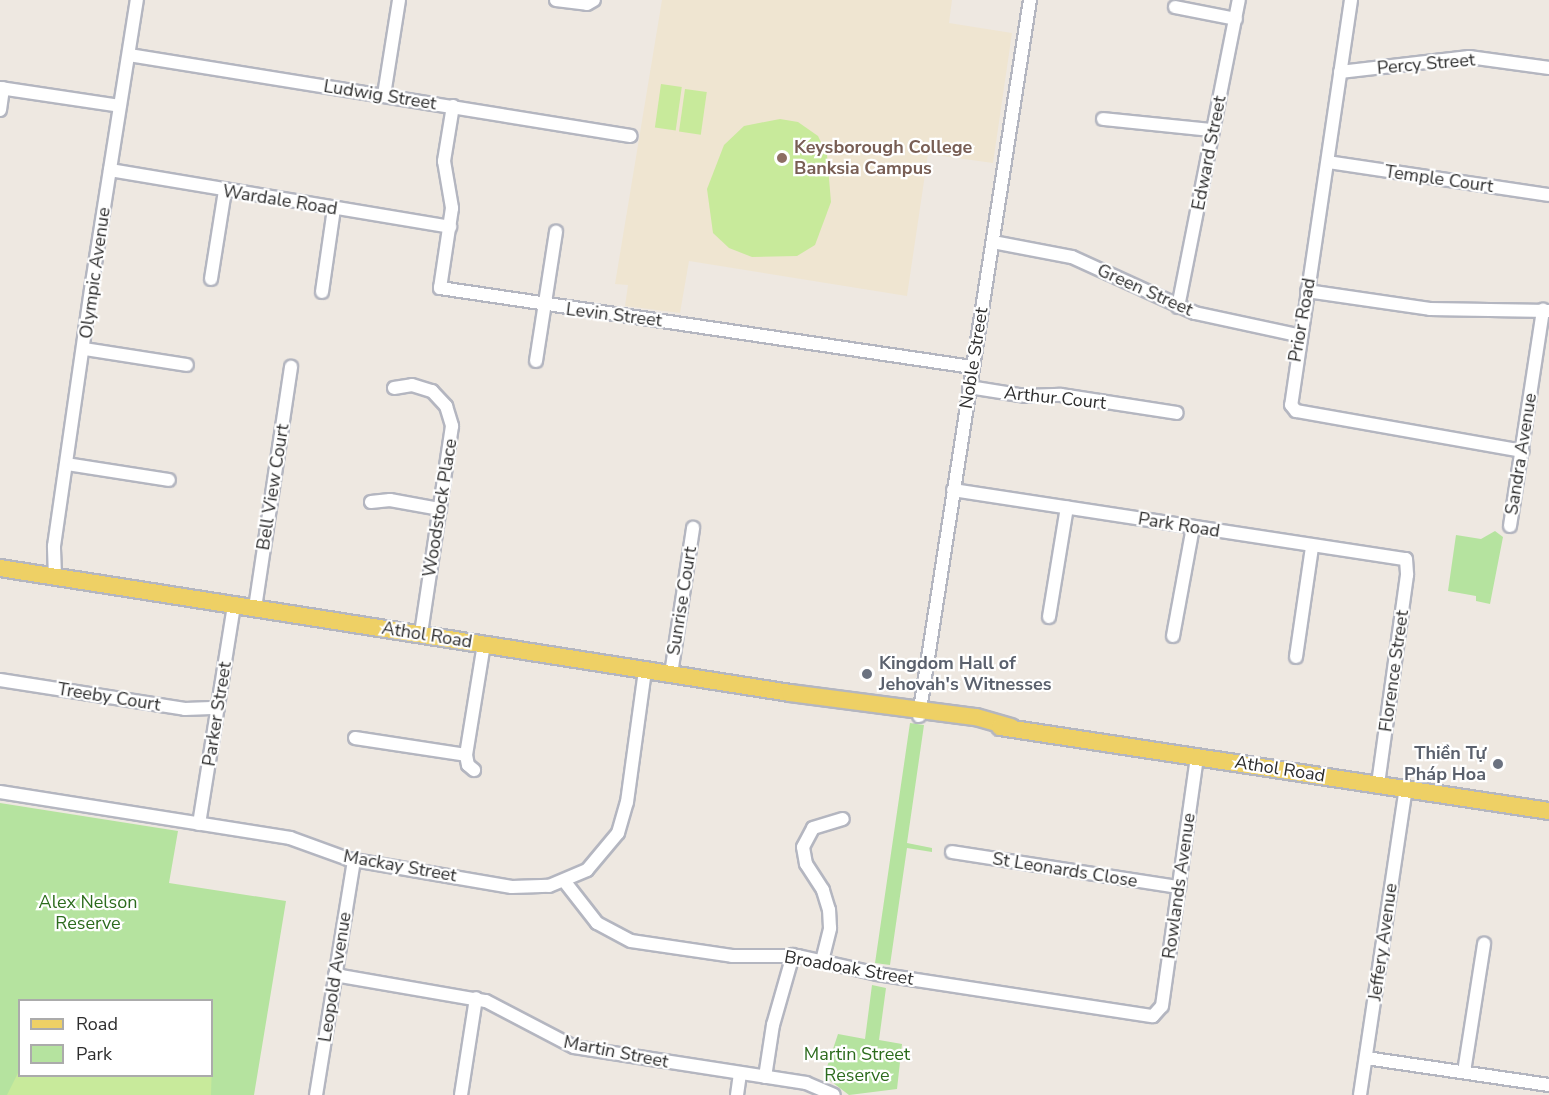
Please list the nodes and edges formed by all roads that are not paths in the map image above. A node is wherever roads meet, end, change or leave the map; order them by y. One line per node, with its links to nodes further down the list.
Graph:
1 (137, 0): 10 (street, Olympic Avenue)
2 (399, 0): 14 (street)
3 (556, 0): 4 (street)
4 (594, 0)
5 (1030, 0): 28 (street, Noble Street)
6 (1239, 0): 9 (street, Edward Street)
7 (1351, 0): 12 (street, Prior Road)
8 (1175, 7): 9 (street)
9 (1236, 19): 19 (street, Edward Street)
10 (129, 55): 14 (street, Ludwig Street); 15 (street, Olympic Avenue)
11 (1549, 68): 12 (street, Percy Street)
12 (1340, 72): 21 (street, Prior Road)
13 (2, 88): 15 (street); 17 (street)
14 (384, 95): 16 (street, Ludwig Street)
15 (120, 106): 22 (street, Olympic Avenue)
16 (453, 106): 20 (street, Ludwig Street); 26 (street, Levin Street)
17 (0, 110)
18 (1103, 119): 19 (street)
19 (1212, 130): 33 (street, Edward Street)
20 (631, 136)
21 (1328, 162): 24 (street, Temple Court); 30 (street, Prior Road)
22 (110, 170): 23 (street, Wardale Road); 36 (street, Olympic Avenue)
23 (225, 191): 25 (street, Wardale Road); 29 (street)
24 (1549, 195)
25 (334, 209): 26 (street, Wardale Road); 31 (street)
26 (450, 227): 32 (street, Levin Street)
27 (556, 232): 32 (street)
28 (993, 242): 33 (street, Green Street); 40 (street, Noble Street)
29 (211, 279)
30 (1307, 291): 34 (street); 35 (street, Prior Road)
31 (322, 292)
32 (546, 306): 37 (street); 40 (street, Levin Street)
33 (1178, 307): 35 (street, Green Street)
34 (1546, 311): 44 (street, Sandra Avenue)
35 (1298, 335): 44 (street, Prior Road)
36 (85, 349): 38 (street); 45 (street, Olympic Avenue)
37 (536, 361)
38 (187, 365)
39 (291, 367): 59 (street, Bell View Court)
40 (972, 367): 41 (street, Noble Street)
41 (969, 387): 43 (street, Arthur Court); 47 (street, Noble Street)
42 (394, 388): 50 (street, Woodstock Place)
43 (1177, 413)
44 (1522, 451): 51 (street, Sandra Avenue)
45 (67, 464): 46 (street); 57 (street, Olympic Avenue)
46 (169, 480)
47 (952, 490): 49 (street, Park Road); 69 (street, Noble Street)
48 (371, 502): 50 (street)
49 (1066, 507): 52 (street, Park Road); 60 (street)
50 (440, 509): 61 (street, Woodstock Place)
51 (1510, 526)
52 (1193, 527): 54 (street, Park Road); 62 (street)
53 (693, 528): 66 (street, Sunrise Court)
54 (1312, 547): 55 (street, Park Road); 64 (street)
55 (1406, 559): 74 (street, Florence Street)
56 (0, 568): 57 (main road, Athol Road)
57 (50, 576): 58 (main road, Athol Road)
58 (234, 604): 59 (main road, Athol Road); 68 (street, Parker Street)
59 (255, 608): 61 (main road, Athol Road)
60 (1049, 617)
61 (421, 634): 63 (main road, Athol Road)
62 (1173, 636)
63 (484, 644): 65 (main road, Athol Road); 71 (street)
64 (1296, 657)
65 (645, 670): 66 (main road, Athol Road); 82 (street, Mackay Street)
66 (670, 674): 69 (main road, Athol Road)
67 (0, 680): 68 (street, Treeby Court)
68 (218, 708): 79 (street, Parker Street)
69 (919, 712): 72 (main road, Athol Road)
70 (356, 738): 71 (street)
71 (466, 755): 73 (street)
72 (1197, 756): 74 (main road, Athol Road); 83 (street, Rowlands Avenue)
73 (474, 770)
74 (1378, 784): 75 (main road, Athol Road)
75 (1406, 788): 77 (main road, Athol Road); 90 (street, Jeffery Avenue)
76 (0, 792): 79 (street, Mackay Street)
77 (1549, 811)
78 (843, 819): 86 (street)
79 (199, 824): 81 (street, Mackay Street)
80 (952, 852): 83 (street, St Leonards Close)
81 (354, 860): 82 (street, Mackay Street); 87 (street, Leopold Avenue)
82 (565, 882): 85 (street, Broadoak Street)
83 (1179, 887): 89 (street, Rowlands Avenue)
84 (1484, 944): 91 (street)
85 (793, 955): 86 (street, Broadoak Street); 93 (street)
86 (822, 961): 89 (street, Broadoak Street)
87 (335, 975): 88 (street, Martin Street); 95 (street, Leopold Avenue)
88 (476, 998): 92 (street, Martin Street); 96 (street)
89 (1157, 1014)
90 (1366, 1058): 91 (street); 99 (street, Jeffery Avenue)
91 (1464, 1072): 94 (street)
92 (740, 1074): 93 (street, Martin Street); 97 (street)
93 (765, 1077): 98 (street, Martin Street)
94 (1549, 1085)
95 (316, 1095)
96 (461, 1095)
97 (737, 1095)
98 (834, 1095)
99 (1360, 1095)

